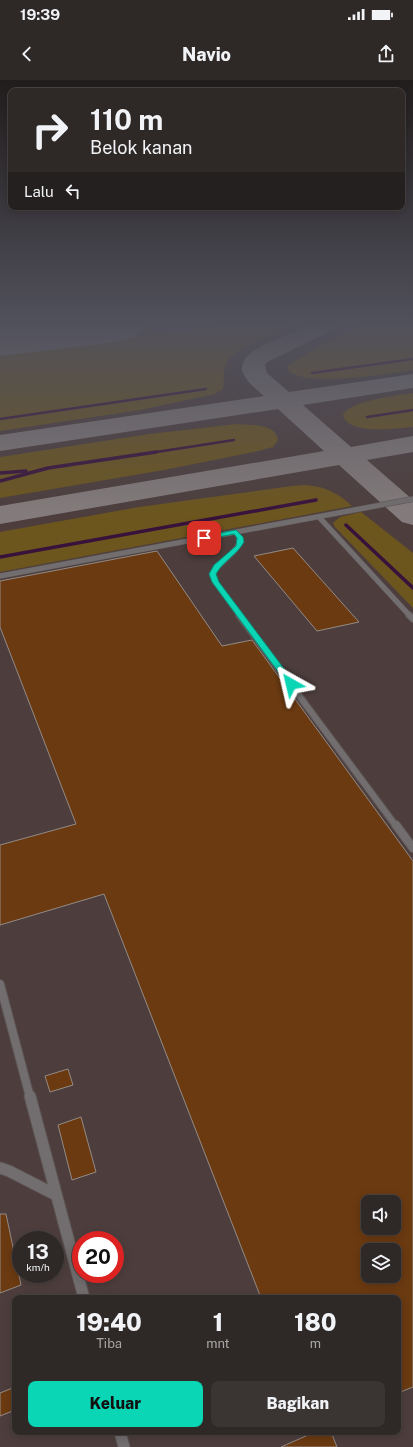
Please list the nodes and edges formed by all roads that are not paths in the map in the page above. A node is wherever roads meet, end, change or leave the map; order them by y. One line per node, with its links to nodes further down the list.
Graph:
1 (413, 500): 2 (lane)
2 (319, 517): 3 (lane); 5 (lane)
3 (236, 532): 4 (lane); 6 (lane)
4 (0, 576)
5 (413, 619)
6 (413, 848)
7 (0, 984): 9 (lane)
8 (0, 1168): 9 (lane)
9 (56, 1195): 10 (lane)
10 (83, 1295)
11 (121, 1435): 12 (lane)
12 (124, 1447)

